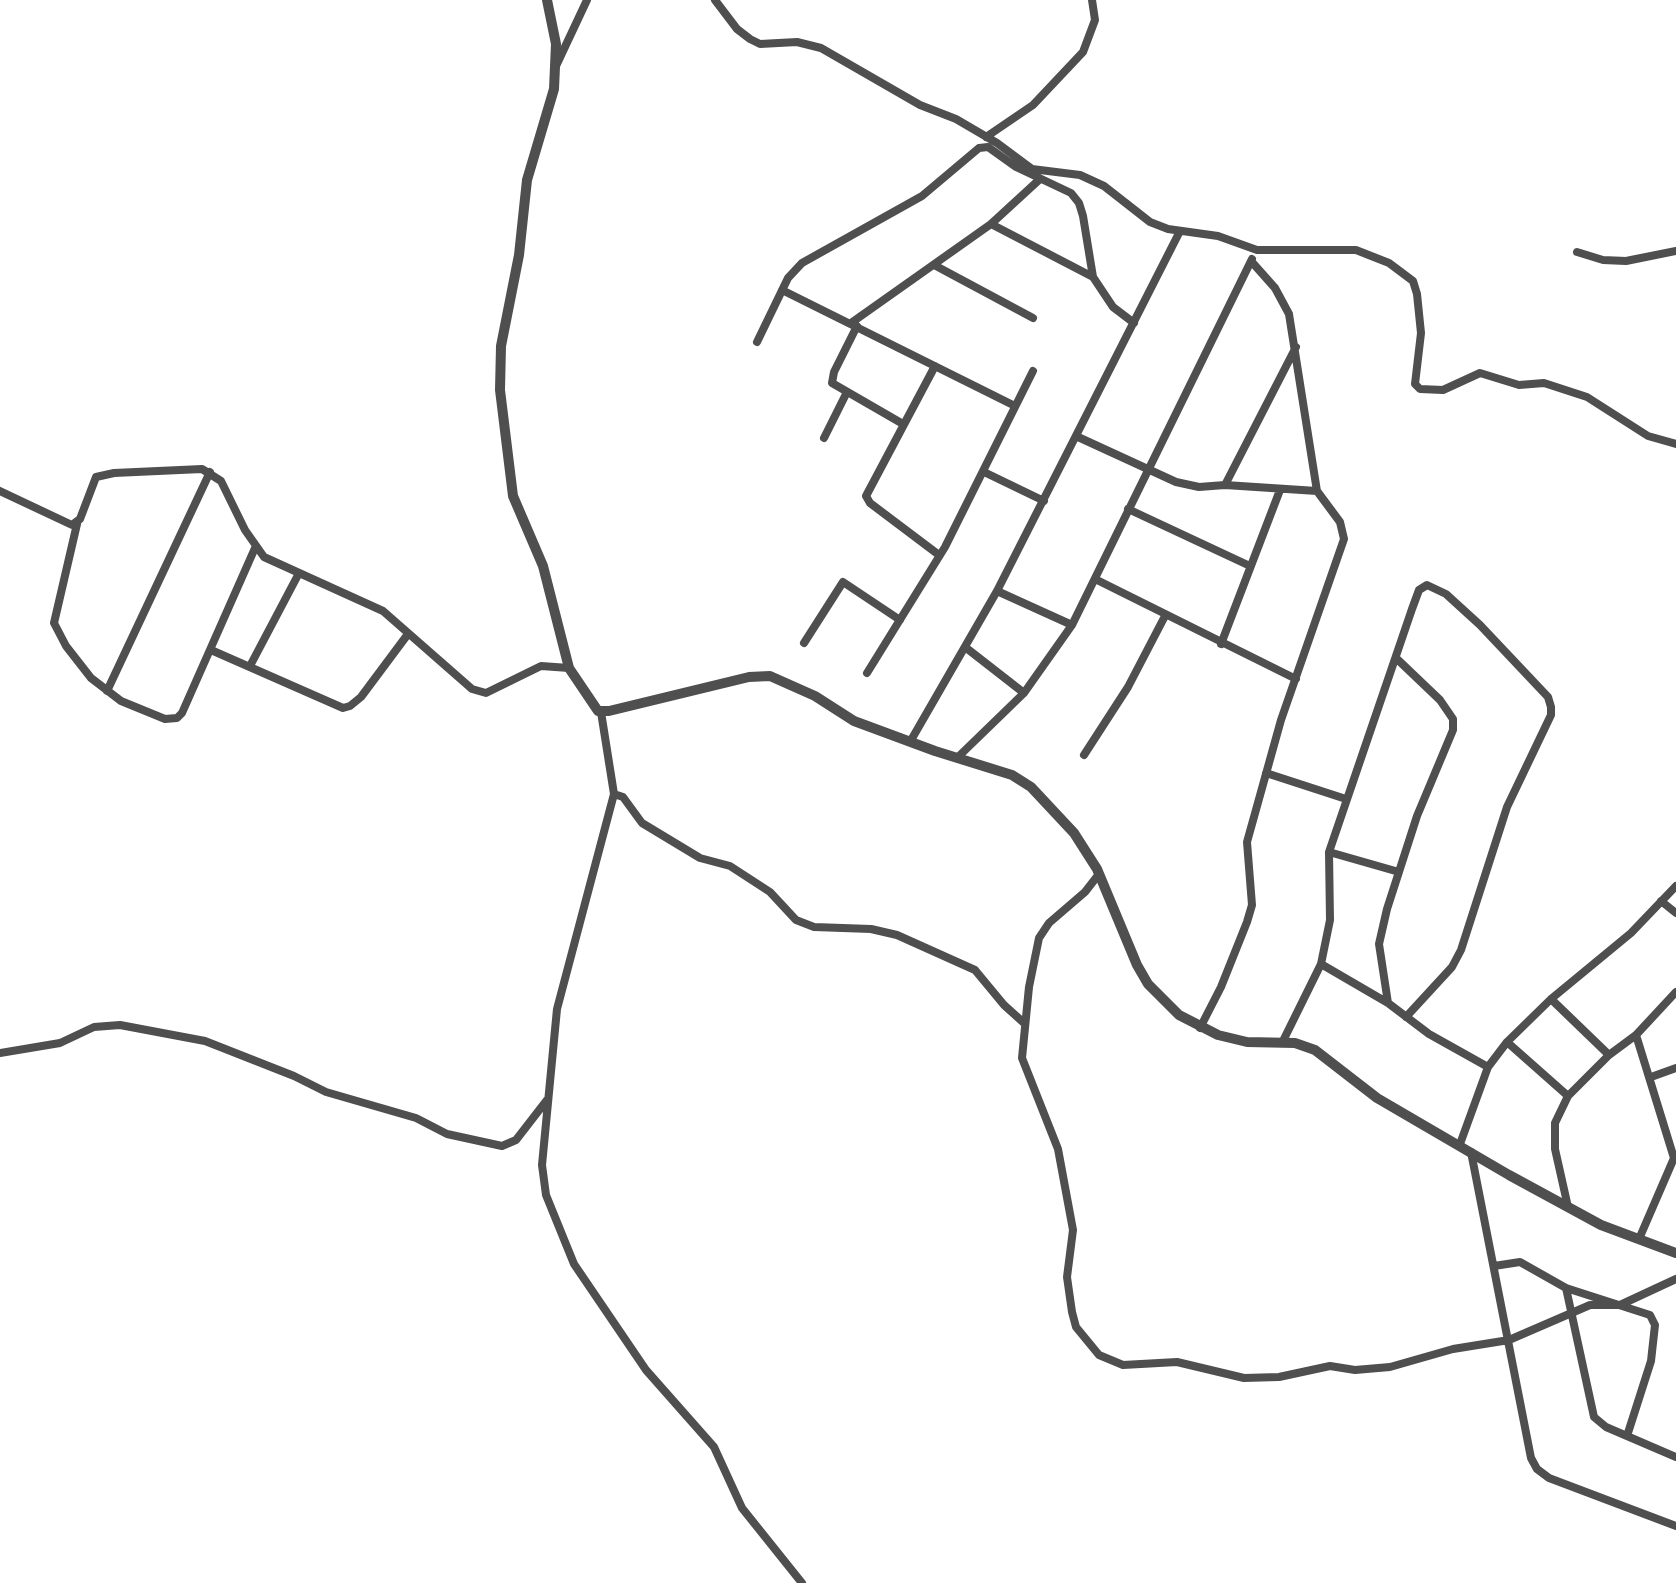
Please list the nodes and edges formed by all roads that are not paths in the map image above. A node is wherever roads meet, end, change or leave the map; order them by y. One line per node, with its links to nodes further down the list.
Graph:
1 (547, 0): 5 (street)
2 (587, 0): 5 (street)
3 (715, 0): 6 (street)
4 (1092, 0): 6 (street)
5 (556, 66): 56 (street)
6 (986, 137): 9 (street)
7 (1040, 179): 8 (street); 15 (street); 16 (street)
8 (991, 224): 14 (street); 15 (street)
9 (1178, 233): 10 (street); 18 (street)
10 (1257, 250): 13 (street); 29 (street)
11 (1676, 251): 12 (street)
12 (1577, 252)
13 (1251, 261): 21 (street); 30 (street)
14 (936, 266): 17 (street); 19 (street)
15 (1093, 277): 18 (street)
16 (782, 290): 19 (street); 20 (street)
17 (1033, 318)
18 (1134, 323): 27 (street)
19 (854, 325): 22 (street); 24 (street)
20 (757, 342)
21 (1296, 347): 33 (street); 36 (street)
22 (935, 366): 25 (street); 26 (street)
23 (1033, 371): 25 (street)
24 (846, 393): 26 (street); 28 (street)
25 (1015, 407): 32 (street)
26 (903, 424): 41 (street)
27 (1078, 437): 30 (street); 37 (street)
28 (824, 438)
29 (1676, 444)
30 (1146, 470): 33 (street); 38 (street)
31 (210, 472): 39 (street); 40 (street); 59 (street)
32 (984, 472): 37 (street); 41 (street)
33 (1225, 485): 34 (street)
34 (1280, 490): 36 (street); 42 (street)
35 (0, 491): 39 (street)
36 (1317, 491): 58 (street)
37 (1044, 501): 45 (street)
38 (1128, 509): 42 (street); 44 (street)
39 (77, 524): 59 (street)
40 (255, 548): 43 (street); 53 (street)
41 (939, 555): 47 (street)
42 (1250, 566): 51 (street)
43 (299, 575): 49 (street); 55 (street)
44 (1094, 579): 46 (street); 48 (street)
45 (997, 591): 48 (street); 52 (street)
46 (1165, 616): 51 (street); 63 (street)
47 (900, 620): 50 (street); 57 (street)
48 (1072, 625): 60 (street)
49 (408, 634): 55 (street); 56 (street)
50 (804, 643)
51 (1222, 644): 58 (street)
52 (965, 647): 60 (street); 62 (street)
53 (211, 650): 55 (street); 59 (street)
54 (1396, 658): 67 (street); 69 (street); 78 (street)
55 (250, 666)
56 (569, 667): 61 (street)
57 (867, 673)
58 (1296, 679): 65 (street)
59 (107, 691)
60 (1024, 693): 64 (street)
61 (601, 712): 62 (street); 66 (street)
62 (910, 742): 64 (street)
63 (1084, 755)
64 (957, 758): 70 (street)
65 (1266, 773): 67 (street); 80 (street)
66 (614, 794): 79 (street); 90 (street)
67 (1346, 799): 68 (street)
68 (1329, 852): 69 (street); 74 (street)
69 (1399, 872): 77 (street)
70 (1099, 874): 79 (street); 80 (street)
71 (1676, 886): 72 (street)
72 (1661, 901): 73 (street); 76 (street)
73 (1676, 913)
74 (1321, 964): 77 (street); 83 (street)
75 (1676, 992): 81 (street)
76 (1552, 999): 82 (street); 85 (street)
77 (1388, 1003): 78 (street)
78 (1406, 1017): 86 (street)
79 (1024, 1023): 102 (street)
80 (1200, 1028): 83 (street)
81 (1636, 1035): 85 (street); 88 (street)
82 (1507, 1042): 86 (street); 89 (street)
83 (1282, 1043): 91 (street)
84 (0, 1053): 90 (street)
85 (1609, 1055): 89 (street)
86 (1488, 1067): 91 (street)
87 (1676, 1068): 88 (street)
88 (1651, 1077): 93 (street)
89 (1567, 1097): 94 (street)
90 (547, 1100): 106 (street)
91 (1460, 1144): 92 (street)
92 (1471, 1152): 94 (street); 97 (street)
93 (1675, 1158): 95 (street)
94 (1568, 1207): 95 (street)
95 (1639, 1239): 96 (street)
96 (1676, 1252)
97 (1494, 1266): 99 (street); 102 (street)
98 (1676, 1279): 100 (street)
99 (1566, 1288): 100 (street); 101 (street)
100 (1620, 1305): 101 (street); 103 (street)
101 (1569, 1314): 102 (street); 103 (street)
102 (1509, 1339): 105 (street)
103 (1628, 1436): 104 (street)
104 (1676, 1457)
105 (1676, 1526)
106 (802, 1583)

